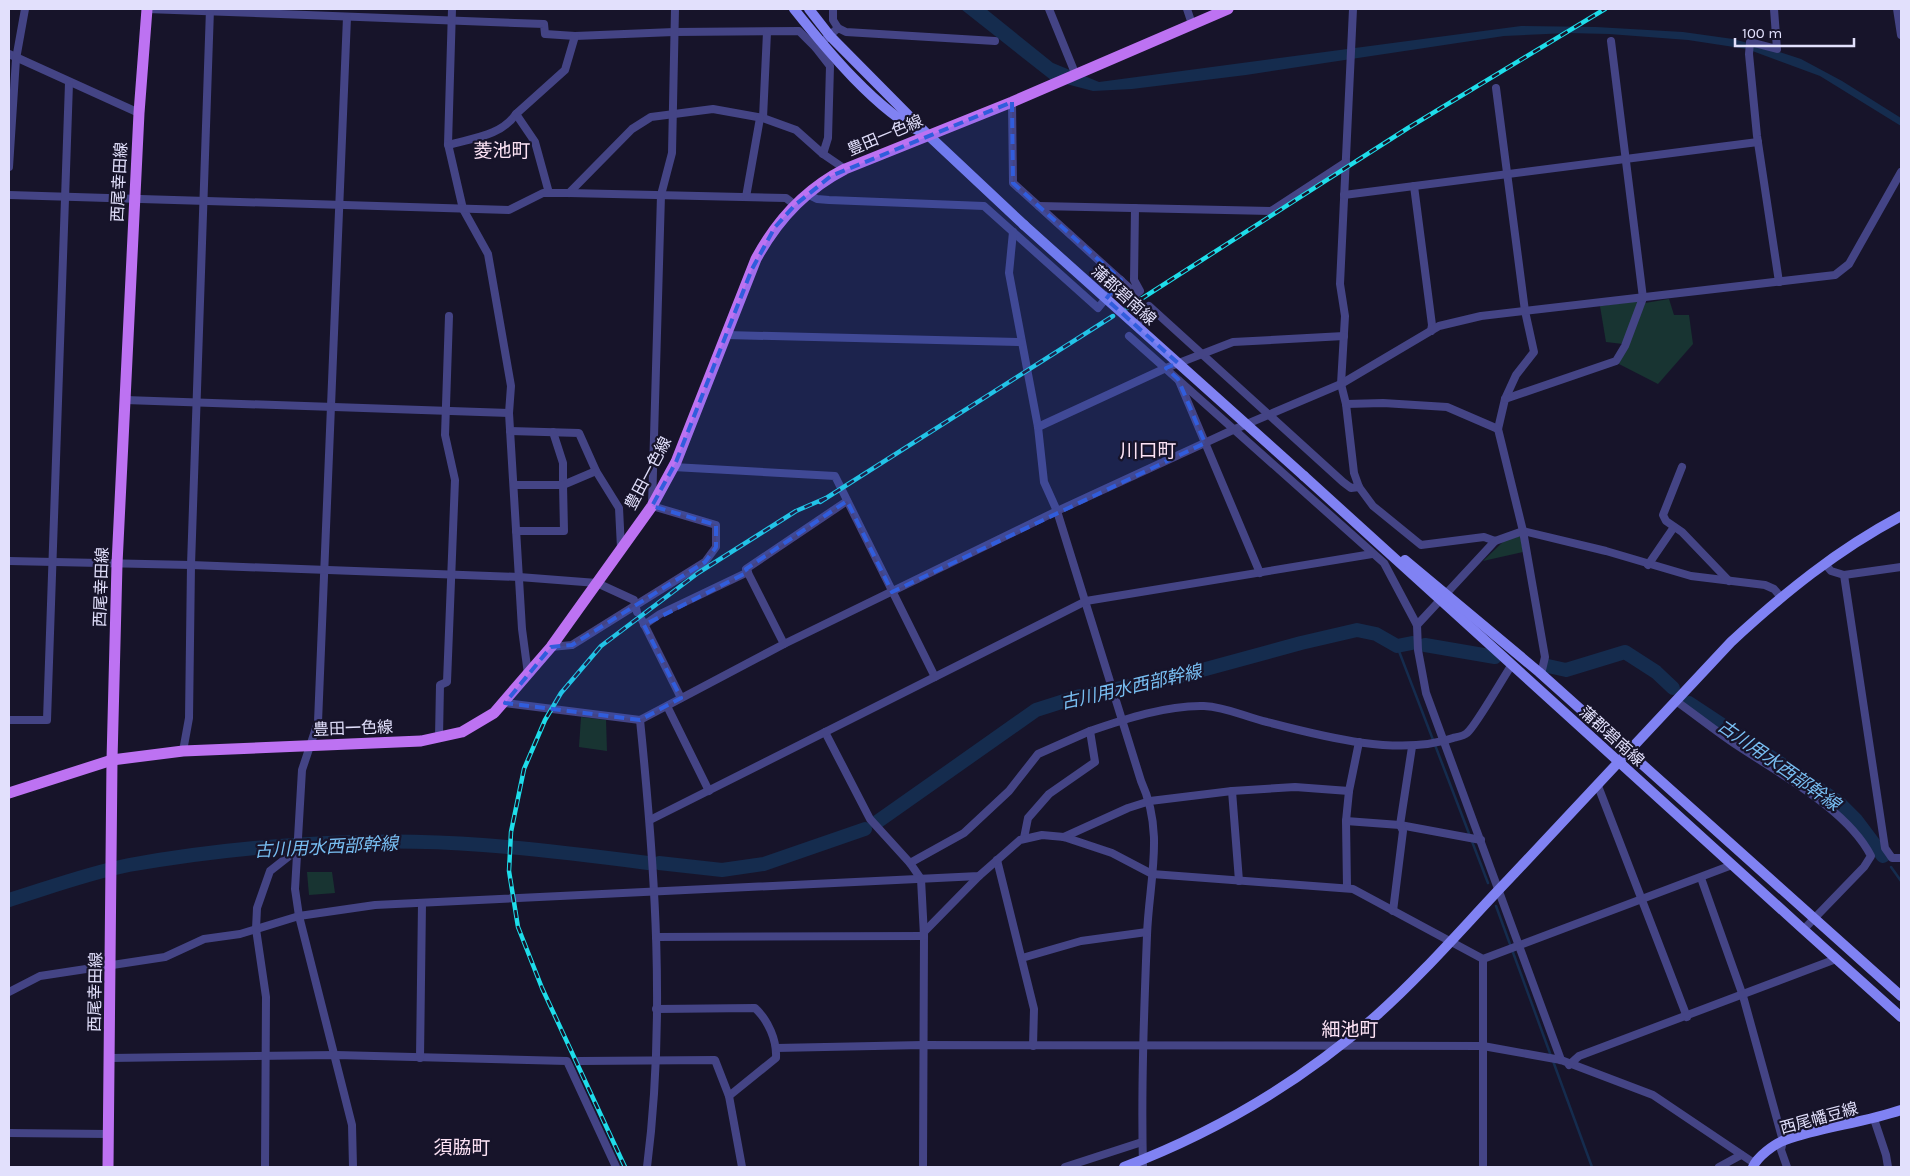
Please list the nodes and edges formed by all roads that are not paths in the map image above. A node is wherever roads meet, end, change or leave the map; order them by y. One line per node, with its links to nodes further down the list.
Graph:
1 (25, 9): 27 (street)
2 (147, 9): 14 (street); 32 (main road, 西尾幸田線)
3 (452, 9): 16 (street)
4 (674, 9): 18 (street)
5 (794, 9): 25 (main road, 蒲郡碧南線)
6 (808, 9): 20 (main road, 蒲郡碧南線)
7 (833, 9): 20 (street)
8 (1049, 9): 28 (street)
9 (1187, 9): 17 (street)
10 (1228, 9): 17 (main road, 豊田一色線)
11 (1353, 9): 41 (street)
12 (1774, 9): 37 (street)
13 (1898, 9): 21 (street)
14 (210, 10): 15 (street); 56 (street)
15 (346, 17): 16 (street); 57 (street)
16 (452, 20): 22 (street); 38 (street)
17 (1192, 24): 28 (main road, 豊田一色線)
18 (674, 32): 19 (street); 22 (street); 34 (street)
19 (766, 32): 25 (street); 35 (street)
20 (834, 32): 23 (street); 25 (street); 36 (main road, 蒲郡碧南線)
21 (1901, 34)
22 (575, 36): 33 (street)
23 (995, 41)
24 (1611, 41): 40 (street)
25 (818, 46): 36 (main road, 蒲郡碧南線); 39 (street)
26 (9, 54): 27 (street)
27 (16, 59): 29 (street); 42 (street)
28 (1075, 73): 31 (main road, 豊田一色線)
29 (69, 83): 32 (street); 53 (street)
30 (1496, 88): 45 (street)
31 (1012, 102): 36 (main road, 豊田一色線); 59 (street)
32 (139, 113): 55 (main road, 西尾幸田線)
33 (516, 114): 38 (street); 47 (street)
34 (673, 114): 35 (street); 48 (street); 51 (street)
35 (761, 118): 39 (street); 54 (street)
36 (926, 134): 43 (main road, 豊田一色線); 125 (main road, 蒲郡碧南線, bridge)
37 (1758, 142): 40 (street); 64 (street)
38 (448, 145): 61 (street)
39 (823, 154): 43 (street)
40 (1625, 160): 45 (street); 65 (street)
41 (1346, 162): 52 (street); 60 (street)
42 (9, 167)
43 (845, 169): 49 (main road, 豊田一色線)
44 (1901, 172): 64 (street)
45 (1508, 174): 46 (street); 66 (street)
46 (1414, 186): 52 (street); 69 (street)
47 (549, 193): 48 (street); 61 (street)
48 (569, 193): 51 (street)
49 (807, 194): 58 (main road, 豊田一色線); 62 (street)
50 (9, 195): 53 (street)
51 (661, 195): 54 (street); 99 (street)
52 (1344, 195): 72 (street)
53 (66, 197): 55 (street); 109 (street)
54 (746, 197): 58 (street)
55 (135, 198): 56 (street); 79 (main road, 西尾幸田線)
56 (204, 199): 57 (street); 80 (street)
57 (340, 204): 61 (street); 82 (street)
58 (795, 205): 70 (main road, 豊田一色線)
59 (1039, 206): 60 (street); 63 (street)
60 (1135, 208): 63 (street)
61 (463, 209): 84 (street)
62 (1013, 232): 63 (street); 73 (street)
63 (1120, 280)
64 (1779, 282): 65 (street)
65 (1643, 298): 66 (street); 78 (street)
66 (1525, 311): 69 (street); 78 (street)
67 (449, 316): 83 (street)
68 (1140, 321): 74 (street)
69 (1431, 331): 77 (street)
70 (726, 335): 73 (street); 92 (main road, 豊田一色線)
71 (1128, 336): 75 (street)
72 (1344, 336): 74 (street); 77 (street)
73 (1021, 342): 86 (street)
74 (1200, 354): 75 (street); 85 (street)
75 (1166, 368): 76 (street); 86 (street)
76 (1178, 380): 87 (street); 91 (street)
77 (1341, 384): 81 (street); 85 (street)
78 (1505, 399): 88 (street)
79 (125, 400): 80 (street); 110 (main road, 西尾幸田線)
80 (197, 403): 82 (street); 113 (street)
81 (1346, 404): 88 (street); 97 (street)
82 (332, 407): 83 (street); 115 (street)
83 (446, 411): 84 (street); 119 (street)
84 (509, 413): 89 (street)
85 (1267, 416): 87 (street); 97 (street)
86 (1038, 427): 100 (street)
87 (1234, 429): 91 (street); 107 (street)
88 (1498, 429): 104 (street)
89 (510, 431): 90 (street); 95 (street)
90 (553, 432): 94 (street); 96 (street)
91 (1205, 443): 100 (street); 117 (street)
92 (673, 467): 98 (street); 99 (main road, 豊田一色線)
93 (1682, 467): 102 (street)
94 (596, 471): 96 (street); 106 (street)
95 (514, 485): 96 (street); 103 (street)
96 (564, 485): 103 (street)
97 (1359, 487): 105 (street)
98 (847, 501): 116 (street); 123 (street)
99 (652, 506): 106 (main road, 豊田一色線); 127 (street)
100 (1057, 511): 123 (street); 126 (street)
101 (1901, 516): 112 (main road)
102 (1674, 527): 111 (street); 121 (street)
103 (516, 531): 120 (street)
104 (1523, 531): 105 (street); 111 (street); 132 (street)
105 (1495, 540): 125 (street)
106 (621, 548): 122 (main road, 豊田一色線)
107 (1372, 554): 117 (street); 128 (street)
108 (9, 561): 109 (street)
109 (52, 563): 110 (street); 139 (street)
110 (117, 564): 113 (street); 151 (main road, 西尾幸田線)
111 (1648, 564): 121 (street)
112 (1825, 564): 118 (street); 124 (main road)
113 (191, 565): 115 (street); 149 (street)
114 (1901, 567): 118 (street)
115 (324, 572): 119 (street); 147 (street)
116 (748, 572): 129 (street); 135 (street)
117 (1260, 573): 126 (street)
118 (1844, 575): 166 (street)
119 (452, 576): 120 (street); 144 (street)
120 (519, 578): 122 (street); 133 (street)
121 (1729, 581): 124 (street)
122 (597, 584): 127 (street); 130 (main road, 豊田一色線)
123 (892, 592): 129 (street); 134 (street)
124 (1780, 596): 136 (main road)
125 (1443, 597): 128 (street); 131 (main road, 蒲郡碧南線); 132 (main road, 蒲郡碧南線)
126 (1086, 602): 134 (street); 141 (street)
127 (637, 608): 130 (street)
128 (1417, 625): 146 (street)
129 (784, 644): 135 (street)
130 (551, 647): 133 (main road, 豊田一色線)
131 (1511, 666): 146 (street); 152 (main road, 蒲郡碧南線)
132 (1539, 672): 150 (main road, 蒲郡碧南線)
133 (528, 674): 137 (main road, 豊田一色線)
134 (935, 677): 143 (street)
135 (681, 698): 138 (street)
136 (1676, 701): 150 (main road); 182 (street)
137 (505, 703): 140 (street); 144 (main road, 豊田一色線)
138 (667, 706): 140 (street); 154 (street)
139 (9, 720)
140 (640, 720): 159 (street)
141 (1121, 720): 142 (street); 145 (street); 158 (street)
142 (1090, 731): 163 (street); 168 (street)
143 (826, 732): 154 (street); 168 (street)
144 (440, 737): 147 (main road, 豊田一色線)
145 (1360, 742): 148 (street); 156 (street)
146 (1442, 742): 148 (street); 164 (street)
147 (309, 746): 149 (main road, 豊田一色線); 165 (street)
148 (1412, 747): 161 (street)
149 (183, 751): 151 (main road, 豊田一色線)
150 (1628, 752): 152 (main road); 182 (main road, 蒲郡碧南線)
151 (112, 760): 157 (main road, 豊田一色線); 193 (main road, 西尾幸田線)
152 (1620, 761): 153 (main road); 169 (main road, 蒲郡碧南線)
153 (1598, 786): 176 (main road); 178 (street)
154 (708, 790): 159 (street)
155 (1232, 791): 156 (street); 158 (street); 174 (street)
156 (1349, 791): 160 (street)
157 (9, 793)
158 (1150, 801): 162 (street); 170 (street)
159 (650, 820): 177 (street)
160 (1346, 822): 161 (street); 175 (street)
161 (1400, 825): 164 (street); 180 (street)
162 (1064, 837): 163 (street); 170 (street)
163 (1024, 838): 167 (street)
164 (1479, 839): 176 (street)
165 (298, 849): 181 (street); 183 (street)
166 (1901, 858)
167 (997, 860): 171 (street); 190 (street)
168 (910, 863): 173 (street)
169 (1732, 865): 172 (street); 184 (main road, 蒲郡碧南線)
170 (1152, 874): 174 (street); 185 (street)
171 (979, 876): 173 (street); 186 (street)
172 (1701, 878): 178 (street); 195 (street)
173 (921, 879): 177 (street); 186 (street)
174 (1239, 880): 175 (street)
175 (1347, 888): 180 (street)
176 (1499, 890): 188 (main road); 189 (street)
177 (655, 891): 179 (street); 187 (street)
178 (1642, 898): 189 (street); 198 (street)
179 (422, 903): 181 (street); 209 (street)
180 (1393, 911): 188 (street)
181 (299, 916): 183 (street); 206 (street)
182 (1813, 920): 184 (street); 196 (main road, 蒲郡碧南線)
183 (256, 929): 193 (street); 207 (street)
184 (1804, 929): 192 (main road, 蒲郡碧南線)
185 (1147, 932): 190 (street); 202 (street)
186 (924, 934): 187 (street); 200 (street)
187 (656, 937): 197 (street)
188 (1450, 941): 191 (street); 203 (main road)
189 (1515, 947): 191 (street); 210 (street)
190 (1022, 958): 201 (street)
191 (1483, 959): 204 (street)
192 (1836, 959): 195 (street); 199 (main road, 蒲郡碧南線)
193 (112, 967): 194 (street); 208 (main road, 西尾幸田線)
194 (9, 992)
195 (1743, 996): 198 (street); 219 (street)
196 (1901, 996)
197 (656, 1010): 205 (street); 212 (street)
198 (1687, 1017): 213 (street)
199 (1901, 1017)
200 (923, 1045): 201 (street); 205 (street); 230 (street)
201 (1033, 1046): 202 (street)
202 (1143, 1046): 203 (street); 220 (street)
203 (1340, 1046): 204 (street); 222 (main road)
204 (1483, 1046): 210 (street); 233 (street)
205 (776, 1048): 214 (street)
206 (336, 1054): 207 (street); 209 (street); 226 (street)
207 (266, 1057): 208 (street); 225 (street)
208 (110, 1058): 218 (main road, 西尾幸田線)
209 (420, 1058): 227 (street)
210 (1559, 1060): 213 (street)
211 (579, 1061): 212 (street)
212 (655, 1062): 214 (street); 228 (street)
213 (1569, 1065): 221 (street)
214 (729, 1096): 229 (street)
215 (1901, 1110): 216 (main road, 西尾幡豆線)
216 (1874, 1119): 219 (main road, 西尾幡豆線); 236 (street)
217 (9, 1133): 218 (street)
218 (108, 1134): 224 (main road, 西尾幸田線)
219 (1783, 1141): 223 (main road, 西尾幡豆線); 235 (street)
220 (1142, 1142): 222 (street); 231 (street)
221 (1741, 1154): 223 (street); 234 (street)
222 (1143, 1164): 232 (main road)
223 (1753, 1165)
224 (108, 1167)
225 (265, 1167)
226 (353, 1167)
227 (616, 1167)
228 (648, 1167)
229 (742, 1167)
230 (924, 1167)
231 (1065, 1167)
232 (1124, 1167)
233 (1483, 1167)
234 (1719, 1167)
235 (1787, 1167)
236 (1888, 1167)

